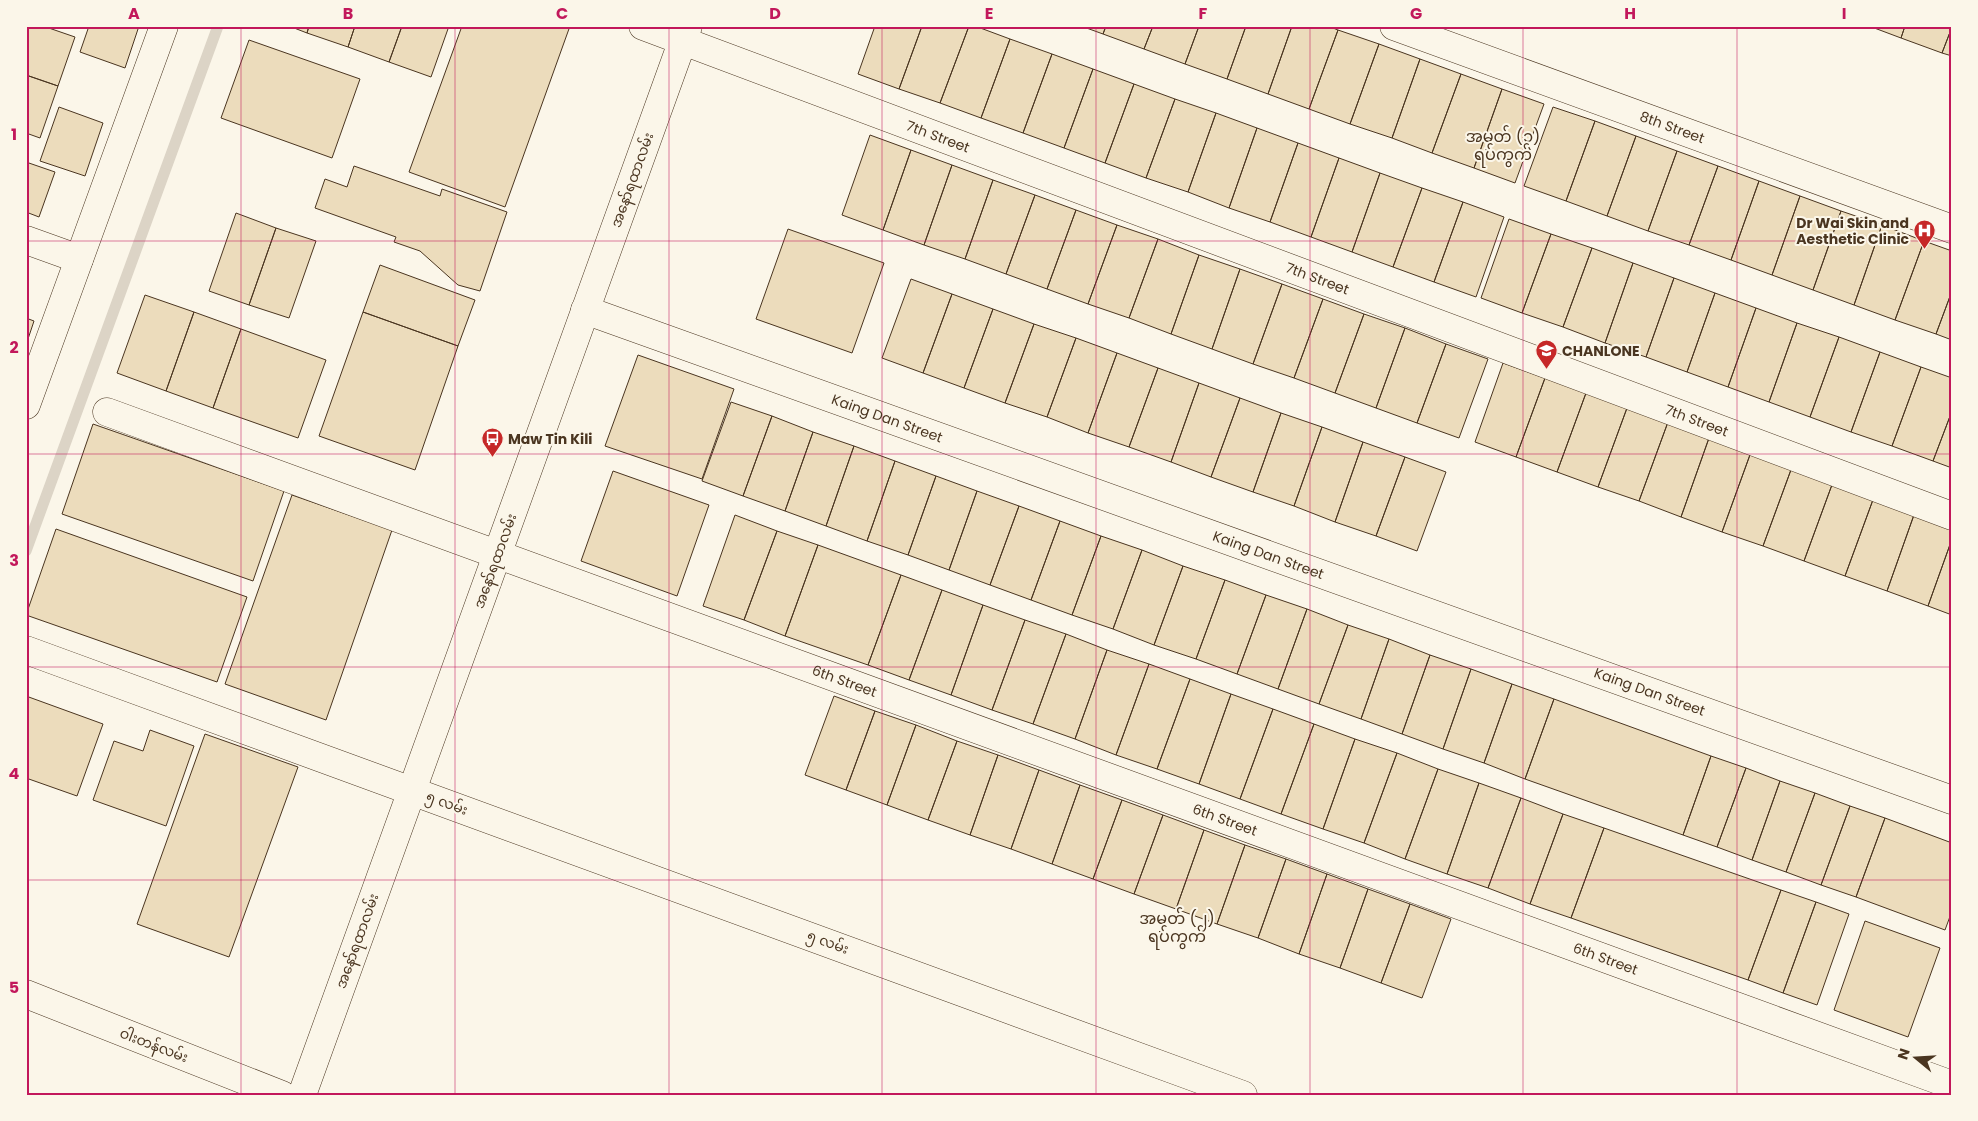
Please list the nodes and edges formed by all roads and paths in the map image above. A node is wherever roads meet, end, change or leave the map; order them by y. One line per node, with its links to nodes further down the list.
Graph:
1 (164, 26): 7 (street)
2 (643, 26): 4 (street, 7th Street)
3 (1394, 26): 5 (street, 8th Street)
4 (685, 33): 8 (street, အနော်ရထာလမ်း); 11 (street, 7th Street)
5 (1952, 229)
6 (26, 240): 7 (street)
7 (79, 259): 9 (street)
8 (585, 310): 12 (street, အနော်ရထာလမ်း); 15 (street, Kaing Dan Street)
9 (26, 405)
10 (106, 412): 12 (street, 6th Street)
11 (1952, 516)
12 (497, 555): 14 (street, အနော်ရထာလမ်း); 17 (street, 6th Street)
13 (26, 650): 14 (street, ၅ လမ်း)
14 (412, 790): 19 (street, အနော်ရထာလမ်း); 20 (street, ၅ လမ်း)
15 (1952, 800)
16 (26, 994): 18 (street, ဝါးတန်လမ်း)
17 (1952, 1085)
18 (282, 1095)
19 (302, 1095)
20 (1244, 1095)

